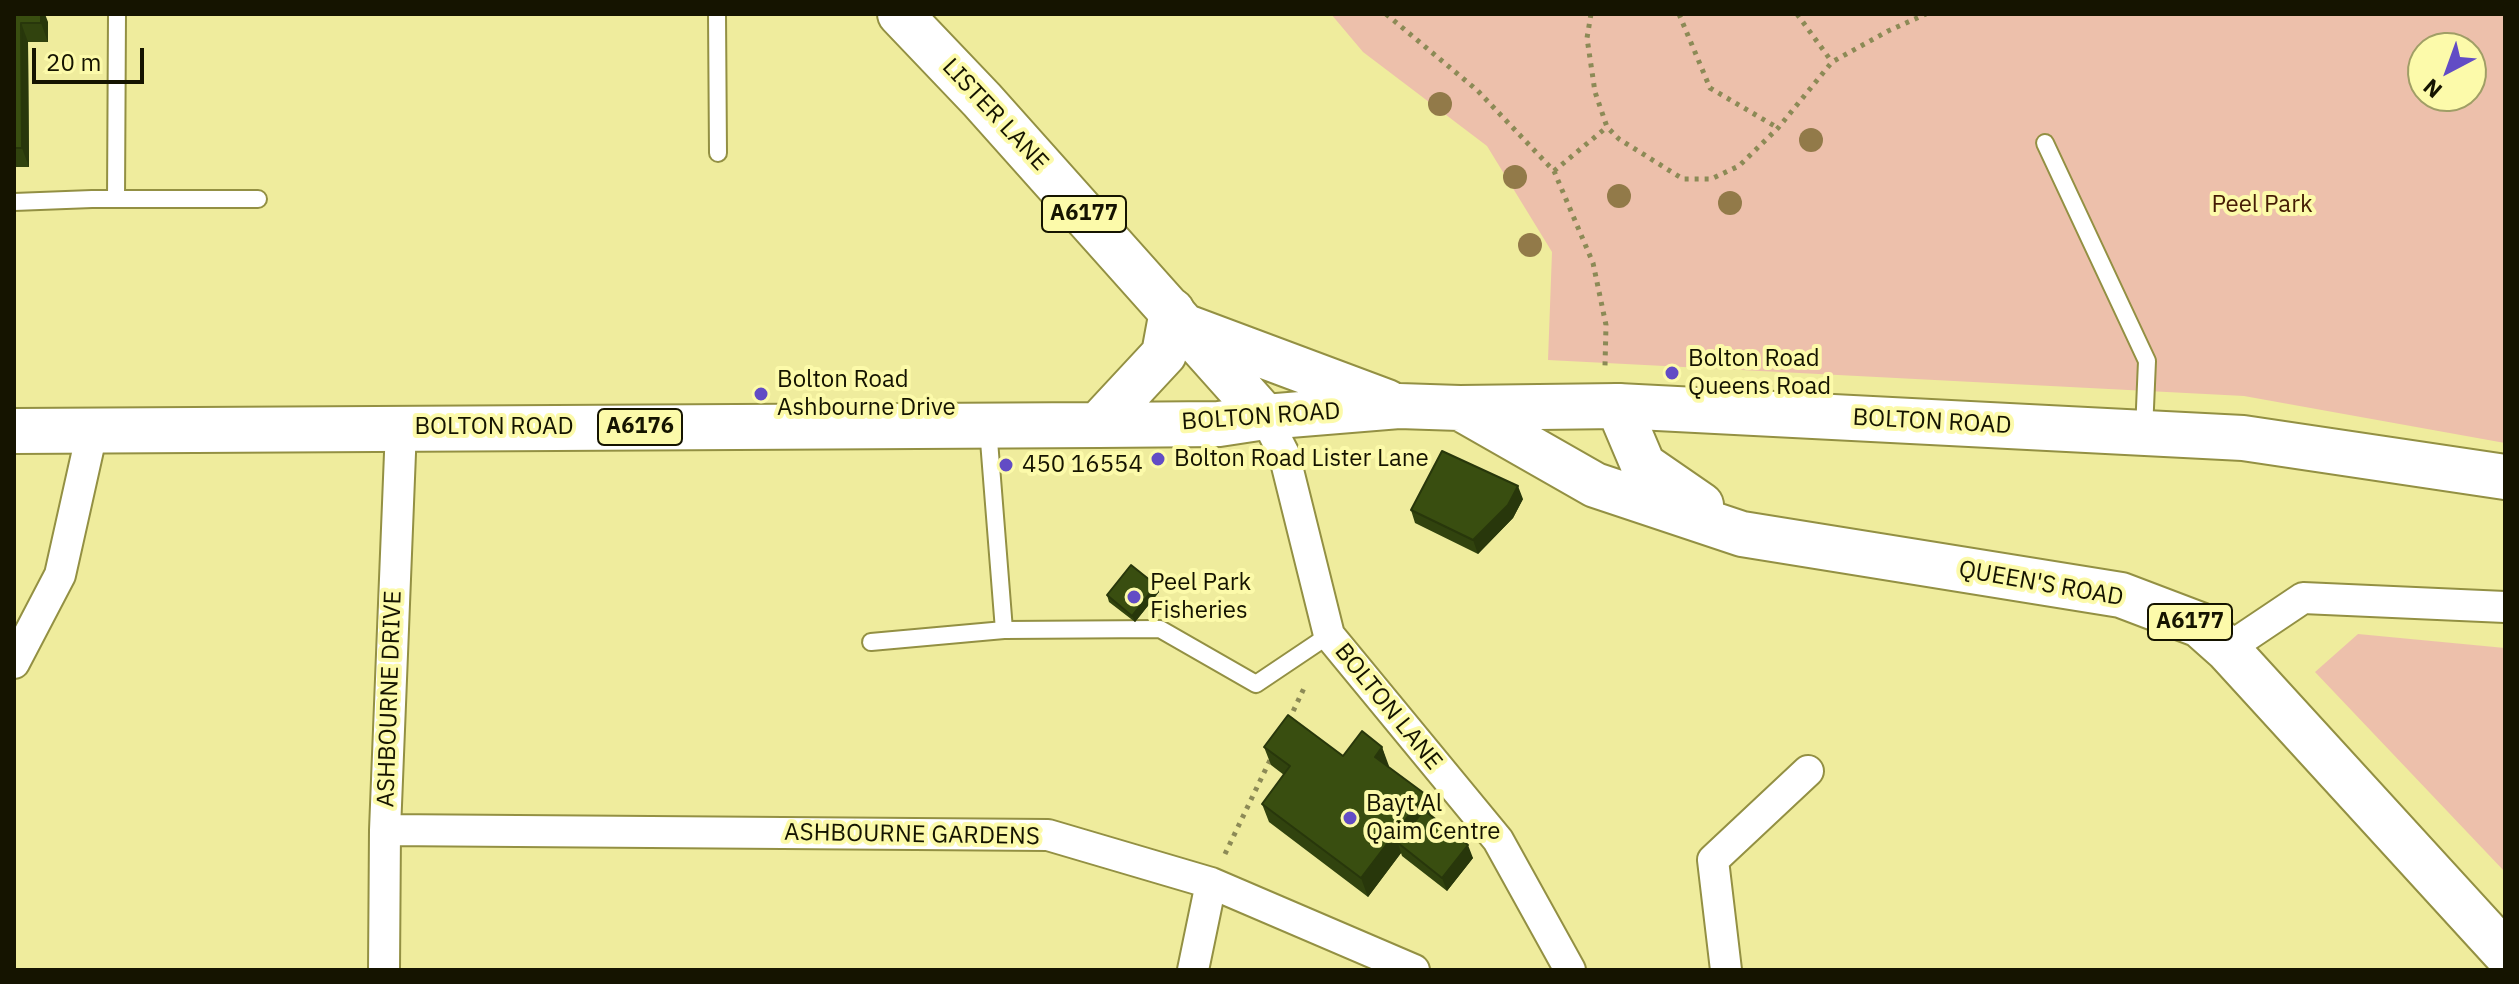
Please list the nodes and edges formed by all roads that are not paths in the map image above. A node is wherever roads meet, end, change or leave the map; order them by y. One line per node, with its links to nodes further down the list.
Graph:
1 (117, 14): 6 (lane)
2 (717, 14): 5 (lane)
3 (900, 14): 9 (main road, LISTER LANE / A6177)
4 (2045, 143): 19 (lane)
5 (718, 153)
6 (116, 199): 7 (lane); 8 (lane)
7 (258, 199)
8 (14, 202)
9 (1177, 319): 11 (main road, LISTER LANE / A6177); 13 (main road, LISTER LANE / A6177); 15 (main road)
10 (1611, 391): 12 (main road, BOLTON ROAD); 19 (main road, BOLTON ROAD); 21 (main road)
11 (1399, 406): 12 (main road, BOLTON ROAD / A6177); 13 (main road, BOLTON ROAD / A6177)
12 (1460, 408): 21 (main road, QUEEN'S ROAD / A6177)
13 (1265, 417): 15 (main road, BOLTON ROAD / A6176); 24 (street, BOLTON LANE)
14 (987, 425): 15 (main road, BOLTON ROAD / A6176); 16 (main road, BOLTON ROAD / A6176); 23 (lane)
15 (1098, 425)
16 (401, 428): 18 (main road, BOLTON ROAD / A6176); 29 (street, ASHBOURNE DRIVE)
17 (14, 431): 18 (main road, BOLTON ROAD / A6176)
18 (92, 432): 27 (street)
19 (2144, 433): 20 (main road, BOLTON ROAD)
20 (2505, 477)
21 (1742, 534): 26 (main road, QUEEN'S ROAD / A6177)
22 (2505, 607): 26 (street)
23 (1004, 630): 24 (lane); 25 (lane)
24 (1329, 635): 35 (street, BOLTON LANE)
25 (871, 642)
26 (2227, 649): 31 (main road, QUEEN'S ROAD / A6177)
27 (14, 663)
28 (1808, 771): 36 (street)
29 (385, 830): 30 (street, ASHBOURNE GARDENS); 32 (street, ASHBOURNE DRIVE)
30 (1211, 883): 33 (street); 34 (street, ASHBOURNE GARDENS)
31 (2505, 953)
32 (384, 970)
33 (1193, 970)
34 (1414, 970)
35 (1570, 970)
36 (1726, 970)

